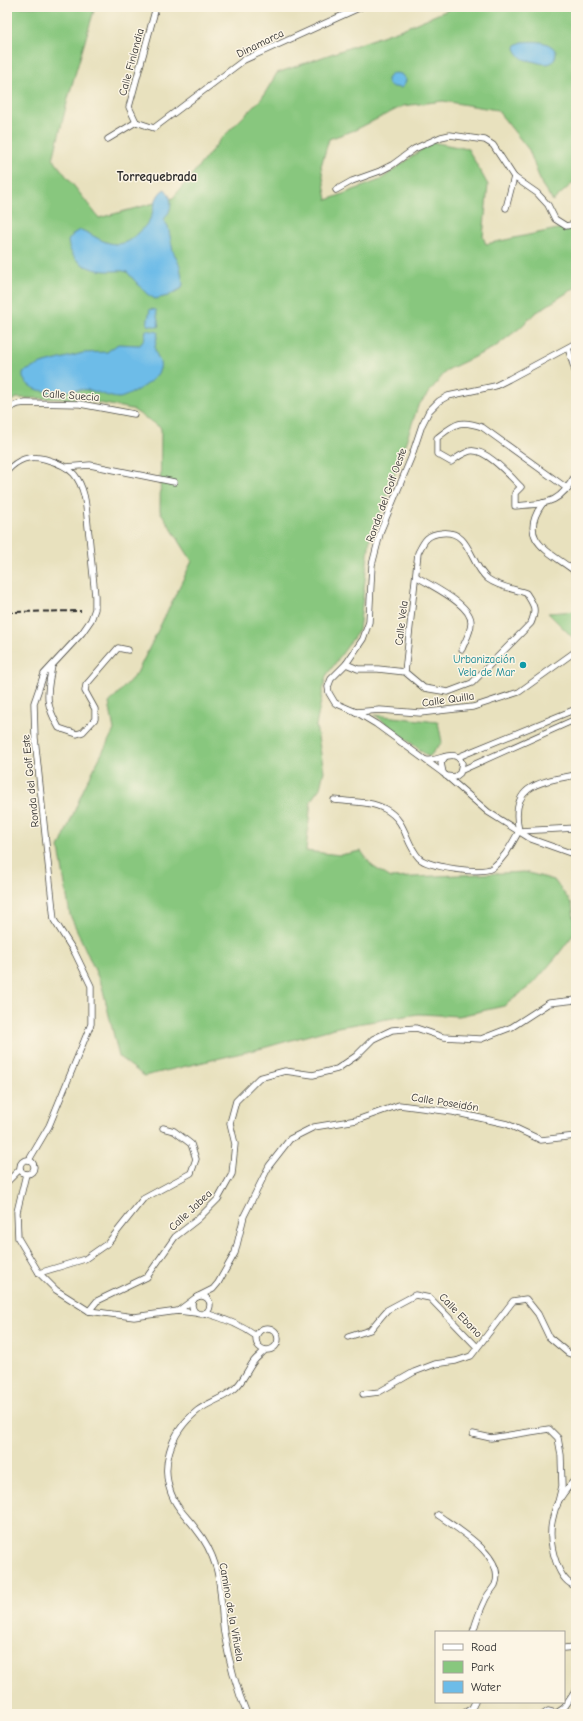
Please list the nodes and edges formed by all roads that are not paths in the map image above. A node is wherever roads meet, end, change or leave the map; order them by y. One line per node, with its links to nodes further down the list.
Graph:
1 (156, 7): 3 (street, Calle Finlandia)
2 (361, 7): 3 (street, Dinamarca)
3 (136, 122): 4 (street)
4 (108, 139)
5 (514, 177): 6 (street); 7 (street); 8 (street)
6 (336, 190)
7 (506, 208)
8 (576, 224)
9 (576, 343): 10 (street, Ronda del Golf Oeste)
10 (568, 348): 11 (street); 25 (street, Ronda del Golf Oeste)
11 (576, 374)
12 (7, 409): 13 (street, Calle Suecia)
13 (134, 414)
14 (66, 467): 15 (street, Ronda del Golf Este); 17 (street); 26 (street, Ronda del Golf Este)
15 (7, 471)
16 (576, 474): 18 (street)
17 (174, 482)
18 (568, 489): 19 (street); 19 (street)
19 (544, 503): 20 (street)
20 (576, 572)
21 (416, 576): 22 (street); 27 (street, Calle Vela); 27 (street, Calle Vela)
22 (462, 649)
23 (128, 650): 26 (street)
24 (576, 651): 29 (street, Calle Quilla)
25 (346, 664): 27 (street); 29 (street, Ronda del Golf Oeste)
26 (52, 666): 46 (street, Ronda del Golf Este)
27 (405, 672)
28 (576, 709): 32 (street)
29 (356, 712): 33 (street, Ronda del Golf Oeste)
30 (576, 719): 34 (street)
31 (445, 757): 32 (street); 33 (street); 35 (street)
32 (458, 757): 34 (street)
33 (425, 760): 35 (street, Ronda del Golf Oeste)
34 (462, 770): 37 (street)
35 (444, 774): 37 (street); 38 (street, Ronda del Golf Oeste)
36 (576, 775): 41 (street)
37 (458, 776): 38 (street)
38 (462, 789): 41 (street, Ronda del Golf Oeste)
39 (334, 800): 41 (street)
40 (576, 828): 41 (street)
41 (519, 832): 42 (street, Ronda del Golf Oeste)
42 (576, 855)
43 (576, 1000): 54 (street, Calle Jabea)
44 (163, 1128): 50 (street)
45 (576, 1136): 51 (street, Calle Poseidón)
46 (29, 1160): 47 (street); 48 (street)
47 (20, 1169): 48 (street); 49 (street)
48 (26, 1174): 50 (street, Calle Poseidón)
49 (7, 1182)
50 (39, 1273): 54 (street, Calle Poseidón)
51 (213, 1289): 52 (street, Calle Poseidón); 53 (street, Calle Poseidón)
52 (196, 1298): 53 (street); 55 (street, Calle Poseidón); 56 (street)
53 (210, 1305): 57 (street); 58 (street)
54 (89, 1311): 55 (street, Calle Poseidón)
55 (178, 1311): 56 (street, Calle Poseidón)
56 (196, 1313): 57 (street)
57 (206, 1313): 58 (street)
58 (216, 1316): 59 (street)
59 (258, 1334): 61 (street); 63 (street)
60 (348, 1337): 62 (street, Calle Ebano)
61 (258, 1345): 63 (street); 65 (street)
62 (477, 1347): 64 (street); 66 (street)
63 (265, 1350): 65 (street, Camino de la Viñuela)
64 (576, 1356)
65 (255, 1360): 77 (street, Camino de la Viñuela)
66 (363, 1394)
67 (473, 1434): 69 (street)
68 (576, 1478): 69 (street)
69 (557, 1506): 71 (street)
70 (438, 1515): 72 (street)
71 (576, 1586)
72 (473, 1631)
73 (576, 1647): 74 (street)
74 (565, 1648)
75 (576, 1690): 80 (street)
76 (474, 1703): 78 (street)
77 (247, 1714)
78 (463, 1714)
79 (544, 1714): 80 (street)
80 (555, 1714)

